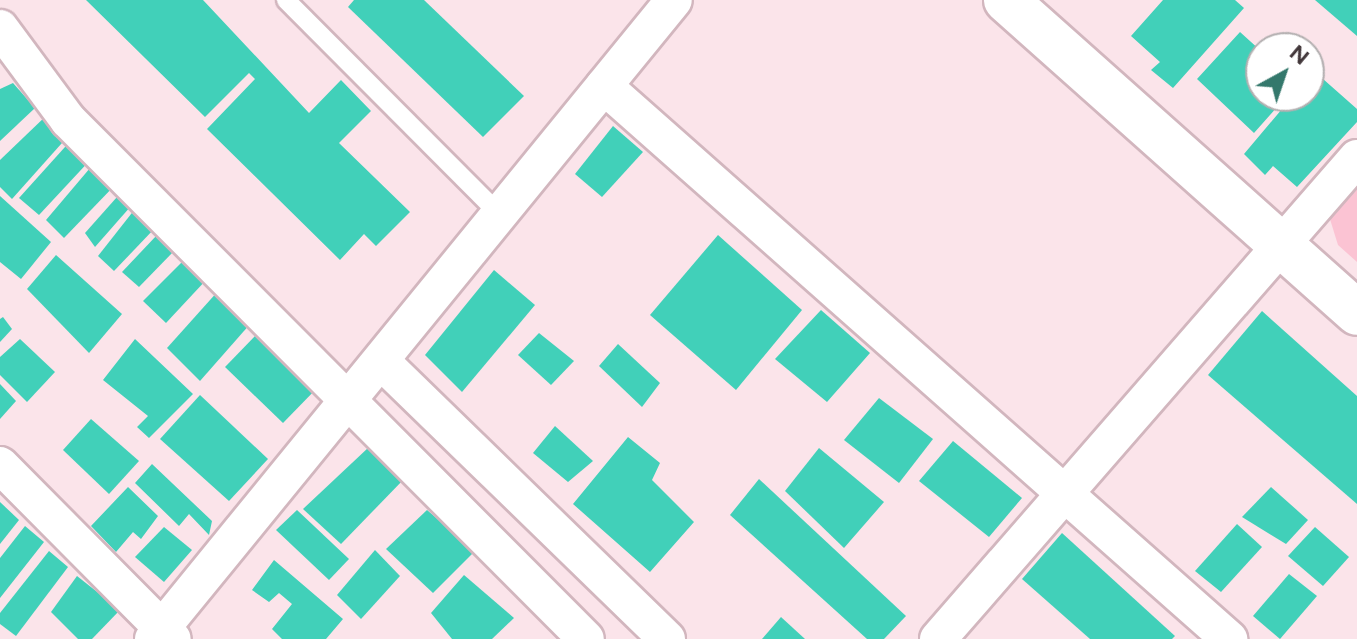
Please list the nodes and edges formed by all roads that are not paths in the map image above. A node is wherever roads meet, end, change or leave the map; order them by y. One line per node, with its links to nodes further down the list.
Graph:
1 (286, 0): 7 (lane)
2 (674, 0): 5 (street)
3 (1006, 0): 8 (street)
4 (0, 28): 11 (street)
5 (604, 86): 7 (street); 13 (street)
6 (1357, 158): 8 (street)
7 (498, 213): 10 (street)
8 (1282, 245): 9 (street); 13 (street)
9 (1357, 313)
10 (381, 361): 11 (street); 16 (street)
11 (351, 400): 14 (street); 15 (street)
12 (0, 465): 14 (street)
13 (1067, 494): 17 (street); 18 (street)
14 (163, 635)
15 (586, 639)
16 (667, 639)
17 (938, 639)
18 (1229, 639)

